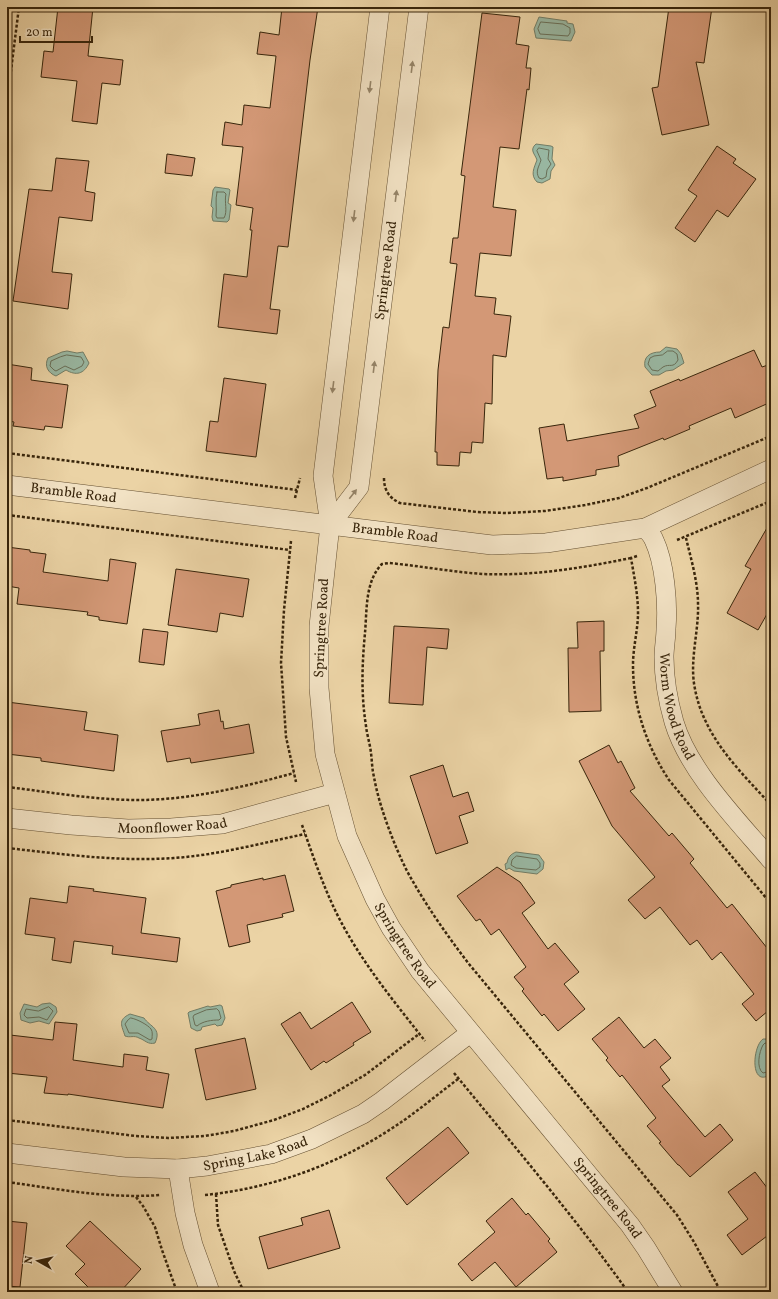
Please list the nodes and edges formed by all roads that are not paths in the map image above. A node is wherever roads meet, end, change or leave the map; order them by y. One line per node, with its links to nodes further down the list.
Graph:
1 (380, 7): 5 (street, Springtree Road, one-way to 5)
2 (419, 7): 5 (street, Springtree Road, one-way to 2)
3 (771, 469): 6 (street, Bramble Road)
4 (7, 485): 5 (street, Bramble Road)
5 (330, 525): 6 (street, Bramble Road); 7 (street, Springtree Road)
6 (645, 528): 9 (street, Worm Wood Road)
7 (335, 793): 8 (street, Moonflower Road); 10 (street, Springtree Road)
8 (7, 818)
9 (771, 860)
10 (470, 1033): 12 (street, Spring Lake Road); 14 (street, Springtree Road)
11 (7, 1153): 12 (street, Spring Lake Road)
12 (178, 1169): 13 (street)
13 (210, 1292)
14 (673, 1292)

